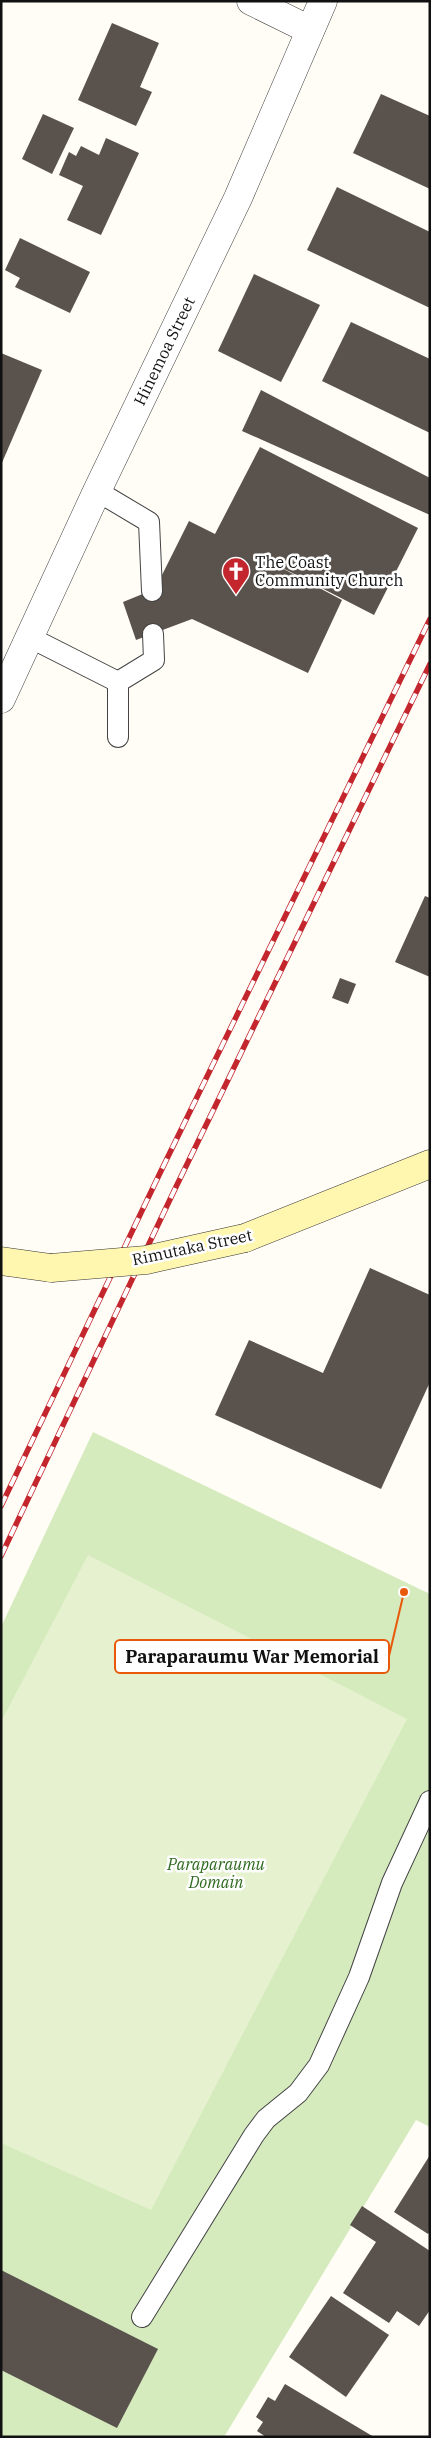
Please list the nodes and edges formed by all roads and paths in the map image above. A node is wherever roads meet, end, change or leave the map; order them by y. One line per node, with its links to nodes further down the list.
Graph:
1 (251, 1): 3 (street)
2 (323, 1): 3 (street, Hinemoa Street)
3 (310, 30): 4 (street, Hinemoa Street)
4 (96, 491): 5 (lane); 7 (street, Hinemoa Street)
5 (152, 590)
6 (153, 634): 8 (lane)
7 (30, 637): 8 (lane); 9 (street, Hinemoa Street)
8 (118, 682): 10 (lane)
9 (1, 699)
10 (118, 737)
11 (430, 1164): 12 (main road, Rimutaka Street, bridge)
12 (1, 1261)
13 (430, 1801): 14 (lane)
14 (142, 2317)

